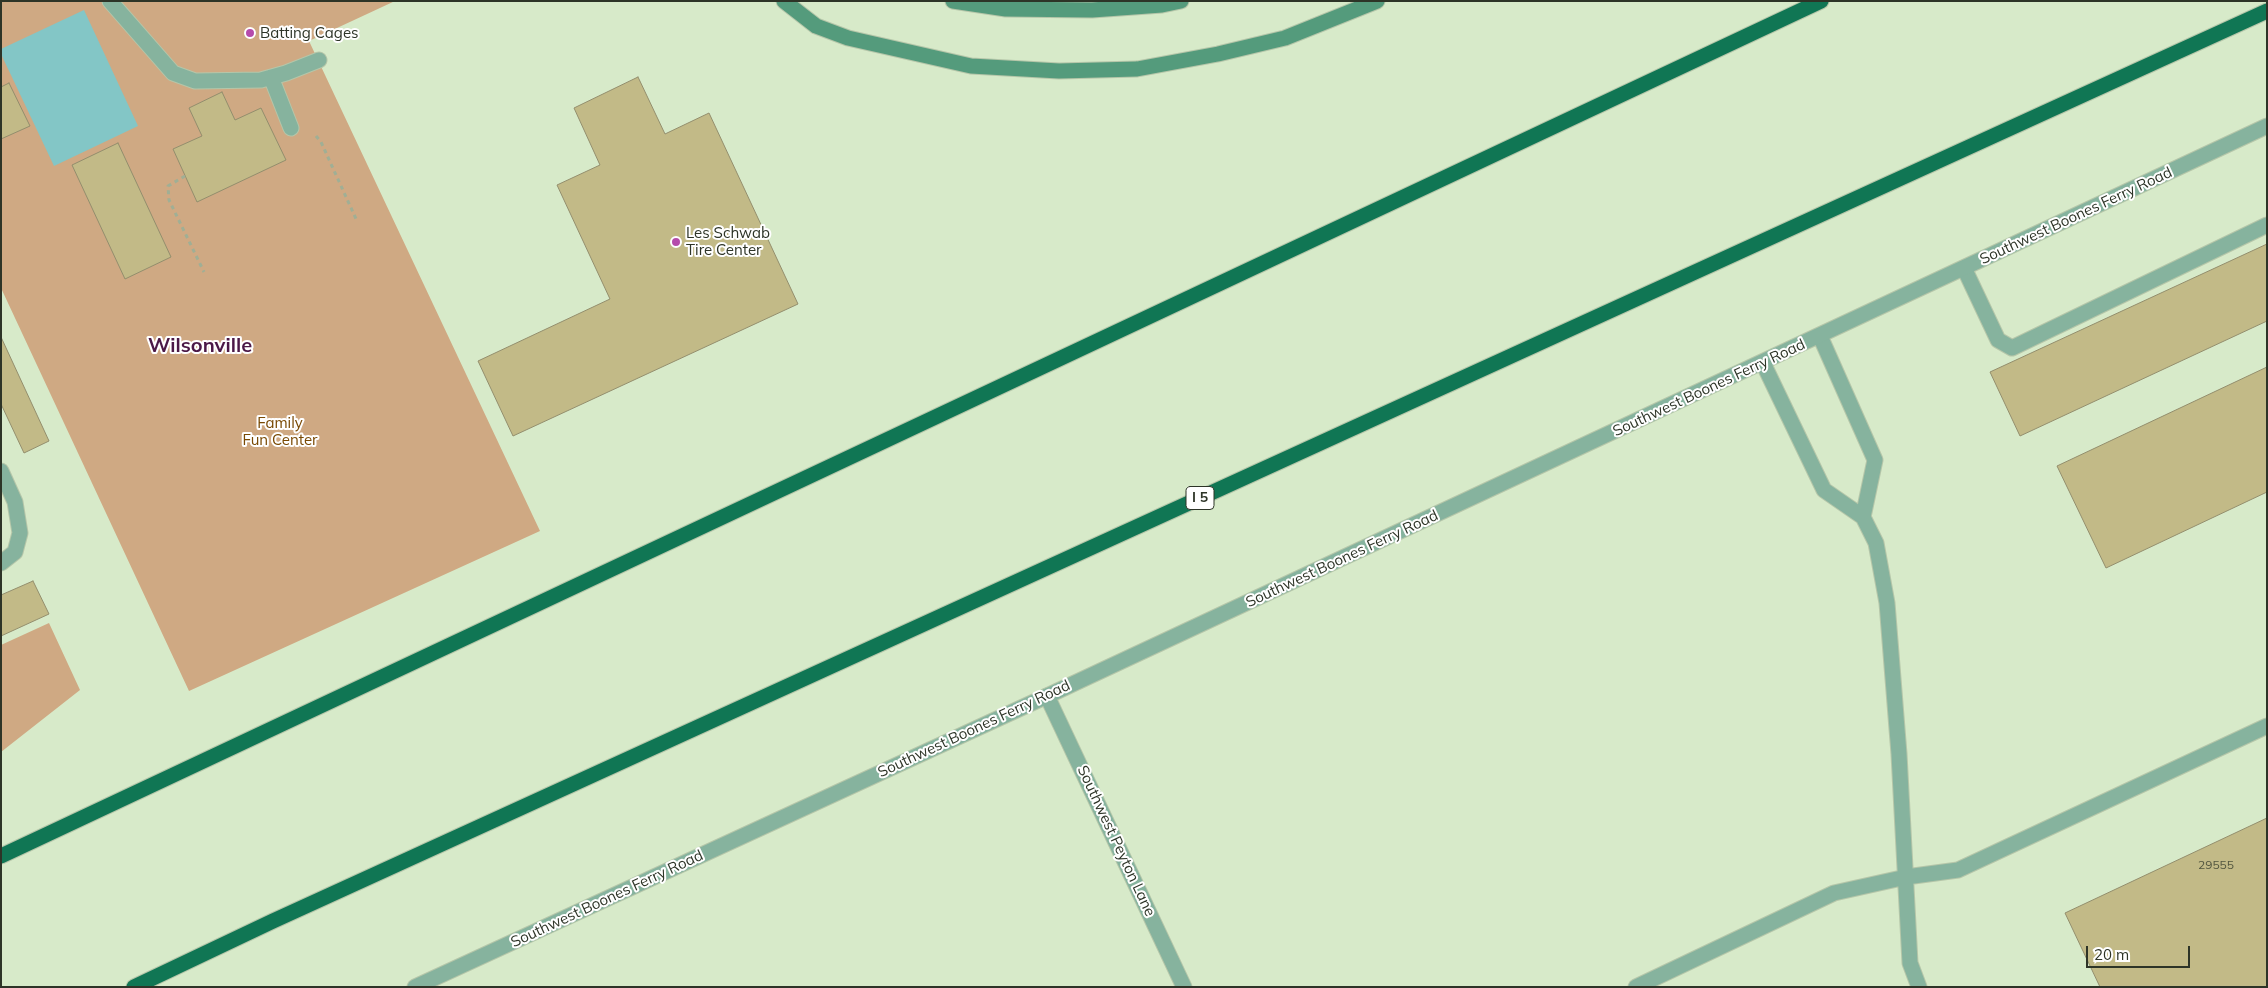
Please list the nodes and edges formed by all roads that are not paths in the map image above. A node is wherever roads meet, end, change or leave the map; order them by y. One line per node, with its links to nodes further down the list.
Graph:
1 (110, 1): 9 (street)
2 (784, 1): 5 (main road)
3 (953, 1): 4 (main road)
4 (1181, 1)
5 (1377, 1)
6 (1821, 1): 21 (highway)
7 (2267, 11): 23 (highway, I 5)
8 (319, 60): 9 (street)
9 (271, 77): 11 (street)
10 (2267, 126): 13 (street, Southwest Boones Ferry Road)
11 (291, 128)
12 (2267, 225): 13 (street)
13 (1964, 268): 14 (street, Southwest Boones Ferry Road)
14 (1820, 336): 15 (street, Southwest Boones Ferry Road); 17 (street)
15 (1763, 363): 17 (street); 19 (street, Southwest Boones Ferry Road)
16 (1, 471): 18 (street)
17 (1863, 517): 22 (street)
18 (1, 563)
19 (1047, 696): 24 (street, Southwest Boones Ferry Road); 25 (street, Southwest Peyton Lane)
20 (2267, 726): 22 (street)
21 (1, 856)
22 (1906, 878): 26 (street); 27 (street)
23 (134, 987)
24 (415, 987)
25 (1184, 987)
26 (1636, 987)
27 (1919, 987)

